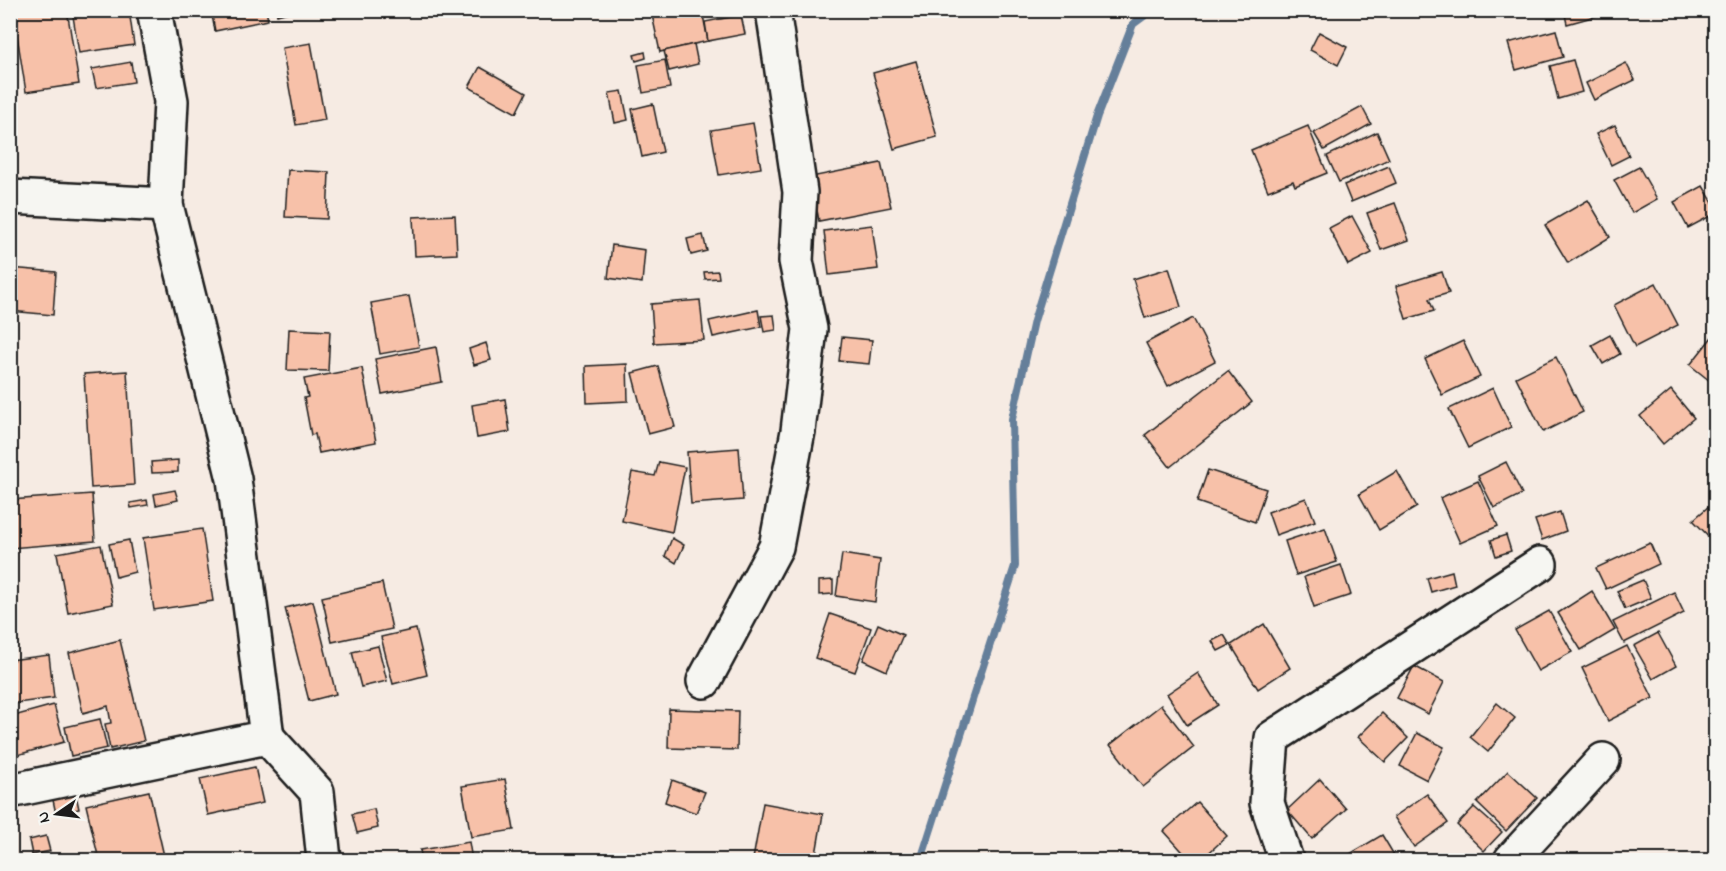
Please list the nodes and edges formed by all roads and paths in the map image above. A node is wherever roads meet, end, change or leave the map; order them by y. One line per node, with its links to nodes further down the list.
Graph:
1 (154, 10): 4 (street)
2 (773, 10): 6 (street)
3 (10, 197): 4 (street)
4 (166, 204): 7 (street)
5 (1540, 564): 11 (street)
6 (704, 681)
7 (267, 737): 9 (street); 10 (street)
8 (1603, 759): 12 (street)
9 (10, 791)
10 (324, 861)
11 (1286, 861)
12 (1511, 861)

